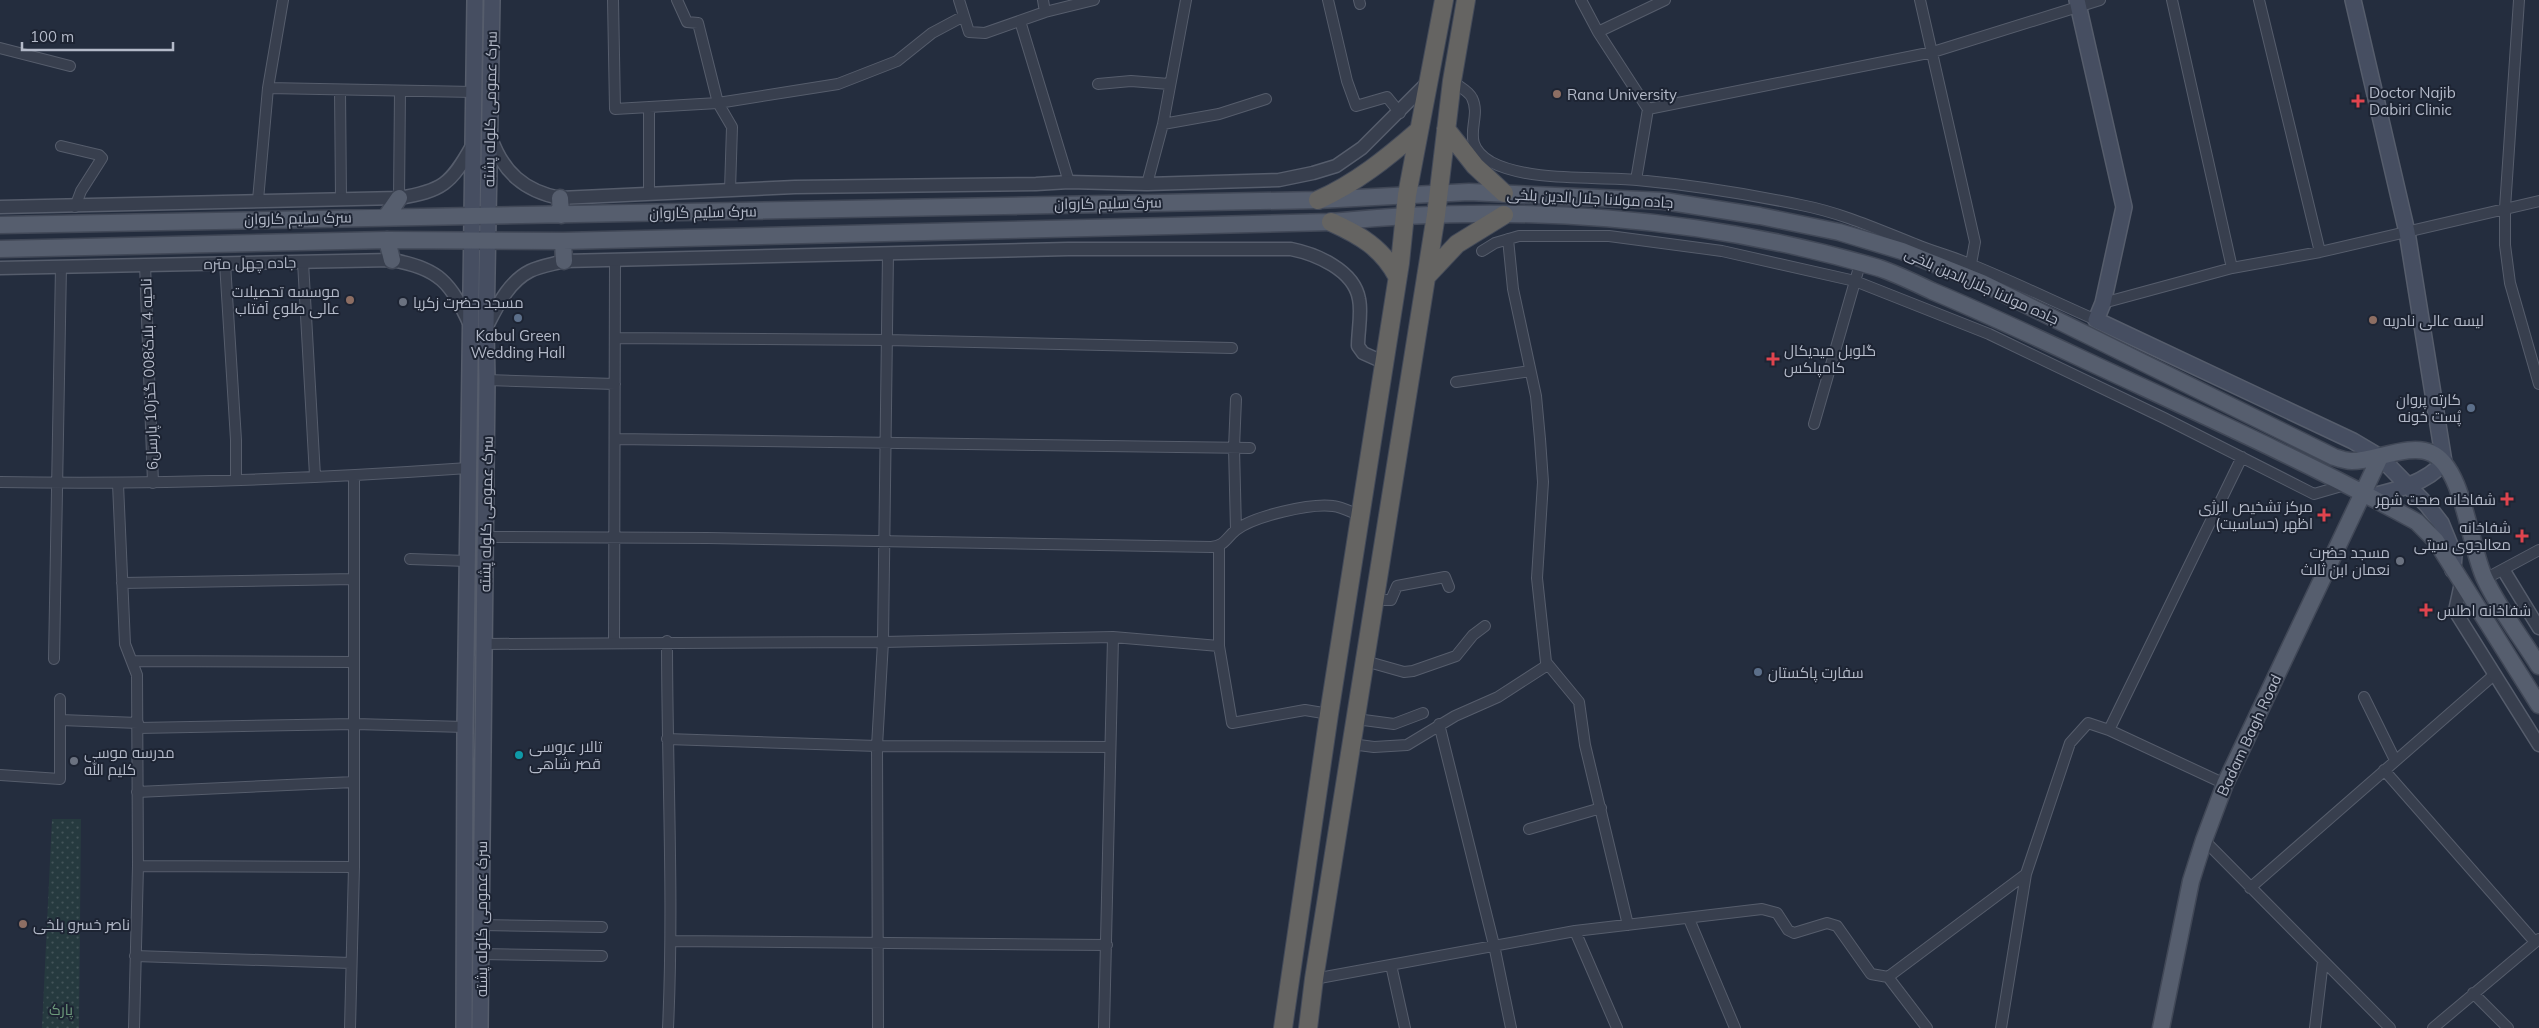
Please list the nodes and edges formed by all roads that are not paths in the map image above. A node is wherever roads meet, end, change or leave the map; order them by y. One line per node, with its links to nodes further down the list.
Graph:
1 (283, 0): 33 (street)
2 (475, 0): 36 (main road, سرک عمومی کلوله پشته)
3 (492, 0): 45 (main road, سرک عمومی کلوله پشته)
4 (613, 0): 39 (street)
5 (677, 0): 38 (street)
6 (959, 0): 23 (street)
7 (1043, 0): 22 (street)
8 (1094, 0): 22 (street)
9 (1186, 0): 32 (street)
10 (1328, 0): 41 (street)
11 (1444, 0): 29 (highway)
12 (1466, 0): 30 (highway)
13 (1581, 0): 25 (street)
14 (1665, 0): 25 (street)
15 (1920, 0): 27 (street)
16 (2100, 0): 21 (street)
17 (2172, 0): 94 (street)
18 (2259, 0): 82 (street)
19 (2353, 0): 75 (main road)
20 (2519, 0): 66 (street)
21 (2078, 3): 27 (street); 98 (main road)
22 (1046, 12): 24 (street)
23 (962, 17): 24 (street); 38 (street)
24 (1020, 21): 50 (street)
25 (1598, 32): 40 (street)
26 (0, 48): 28 (street)
27 (1933, 52): 40 (street); 91 (street)
28 (70, 66)
29 (1428, 82): 41 (street); 44 (highway)
30 (1452, 82): 43 (highway); 48 (street)
31 (1098, 84): 32 (street)
32 (1169, 84): 42 (street)
33 (268, 88): 34 (street); 61 (street)
34 (340, 91): 35 (street); 58 (street)
35 (400, 92): 36 (street); 59 (street)
36 (474, 92): 47 (main road, سرک عمومی کلوله پشته)
37 (1266, 99): 42 (street)
38 (718, 103): 39 (street); 52 (street)
39 (649, 108): 53 (street)
40 (1648, 109): 49 (street)
41 (1400, 113): 51 (street)
42 (1163, 124): 51 (street)
43 (1446, 129): 54 (highway); 55 (highway)
44 (1418, 131): 56 (highway); 62 (highway)
45 (490, 136): 60 (street); 70 (main road, سرک عمومی کلوله پشته)
46 (61, 146): 65 (street)
47 (472, 146): 59 (street); 70 (main road, سرک عمومی کلوله پشته)
48 (1550, 175): 49 (street); 57 (street)
49 (1636, 180): 91 (street)
50 (1069, 182): 51 (street); 52 (street)
51 (1146, 184)
52 (730, 190): 53 (street)
53 (650, 192): 60 (street)
54 (1438, 193): 55 (main road, جاده مولانا جلال‌الدین بلخی); 56 (main road, جاده مولانا جلال‌الدین بلخی); 68 (highway)
55 (1504, 194): 57 (main road, جاده مولانا جلال‌الدین بلخی)
56 (1407, 195): 62 (main road, سرک سلیم کاروان); 72 (highway)
57 (1547, 197): 118 (main road, جاده مولانا جلال‌الدین بلخی)
58 (341, 198): 59 (street); 61 (street)
59 (399, 198): 71 (main road)
60 (560, 198): 67 (main road)
61 (258, 200): 65 (street)
62 (1318, 200): 67 (main road, سرک سلیم کاروان)
63 (2539, 201): 66 (street)
64 (0, 207): 65 (street)
65 (75, 207)
66 (2505, 208): 75 (street); 107 (street)
67 (561, 215): 70 (main road, سرک سلیم کاروان)
68 (1436, 215): 69 (main road, جاده مولانا جلال‌الدین بلخی); 72 (main road, جاده مولانا جلال‌الدین بلخی); 96 (highway)
69 (1504, 215): 90 (main road, جاده مولانا جلال‌الدین بلخی); 96 (highway)
70 (479, 216): 71 (main road, سرک سلیم کاروان); 78 (main road, سرک عمومی کلوله پشته)
71 (386, 217): 74 (main road, سرک سلیم کاروان)
72 (1405, 217): 73 (main road, جاده مولانا جلال‌الدین بلخی); 95 (highway)
73 (1331, 222): 79 (main road, جاده مولانا جلال‌الدین بلخی); 95 (highway)
74 (0, 225)
75 (2407, 232): 82 (street); 119 (main road)
76 (1508, 239): 81 (street); 97 (street); 106 (street)
77 (387, 240): 78 (main road, جاده مولانا جلال‌الدین بلخی); 80 (main road, جاده مولانا جلال‌الدین بلخی); 84 (main road)
78 (479, 241): 79 (main road, جاده مولانا جلال‌الدین بلخی); 100 (main road, سرک عمومی کلوله پشته); 101 (main road, سرک عمومی کلوله پشته)
79 (563, 241): 86 (main road)
80 (0, 249)
81 (1482, 251)
82 (2320, 252): 94 (street)
83 (888, 253): 85 (street); 103 (street); 105 (street)
84 (392, 260): 87 (street, جاده چهل متره); 100 (street, جاده چهل متره)
85 (615, 260): 86 (street); 102 (street)
86 (564, 261): 101 (street)
87 (303, 262): 88 (street, جاده چهل متره); 121 (street)
88 (225, 263): 89 (street, جاده چهل متره); 123 (street)
89 (145, 264): 92 (street, جاده چهل متره); 126 (street, ناحیه 4 بلاک008 گذر10 پارسل6)
90 (1860, 264): 97 (street); 128 (main road, جاده مولانا جلال‌الدین بلخی)
91 (1971, 264): 99 (street)
92 (61, 266): 93 (street, جاده چهل متره); 125 (street)
93 (0, 268)
94 (2232, 268): 98 (street)
95 (1397, 276): 105 (highway)
96 (1425, 278): 146 (highway)
97 (1855, 281): 112 (street); 117 (street)
98 (2103, 304): 99 (main road)
99 (2096, 320): 118 (main road)
100 (470, 326): 120 (main road, سرک عمومی کلوله پشته)
101 (486, 328): 108 (main road, سرک عمومی کلوله پشته)
102 (615, 338): 103 (street); 110 (street)
103 (887, 340): 104 (street); 114 (street)
104 (1232, 348)
105 (1383, 362): 131 (highway)
106 (1530, 371): 109 (street); 159 (street)
107 (2538, 377)
108 (487, 380): 110 (street); 133 (main road, سرک عمومی کلوله پشته)
109 (1456, 382)
110 (616, 384): 113 (street)
111 (1236, 399): 115 (street)
112 (1814, 424)
113 (616, 439): 114 (street); 134 (street)
114 (886, 441): 115 (street); 135 (street)
115 (1234, 448): 116 (street); 132 (street)
116 (1250, 448)
117 (2242, 457): 128 (street); 173 (street)
118 (2380, 458): 119 (main road, جاده مولانا جلال‌الدین بلخی); 129 (main road); 130 (main road, Badam Bagh Road)
119 (2444, 462): 129 (main road); 143 (main road)
120 (468, 468): 122 (street); 139 (main road, سرک عمومی کلوله پشته)
121 (316, 476): 122 (street); 123 (street)
122 (354, 476): 142 (street)
123 (236, 480): 126 (street)
124 (0, 482): 125 (street)
125 (57, 483): 127 (street); 155 (street)
126 (152, 483): 127 (street)
127 (118, 484): 144 (street)
128 (2345, 485): 130 (main road, جاده مولانا جلال‌الدین بلخی)
129 (2406, 486): 130 (main road); 141 (main road)
130 (2366, 495): 141 (main road, جاده مولانا جلال‌الدین بلخی); 183 (main road, Badam Bagh Road)
131 (1359, 515): 132 (street); 166 (highway)
132 (1236, 530): 136 (street)
133 (486, 538): 134 (street); 153 (main road, سرک عمومی کلوله پشته)
134 (615, 539): 135 (street); 151 (street)
135 (884, 541): 136 (street); 152 (street)
136 (1219, 546): 154 (street)
137 (2539, 550): 140 (street)
138 (410, 559): 139 (street)
139 (468, 561): 172 (main road, سرک عمومی کلوله پشته)
140 (2504, 571): 143 (street); 148 (street)
141 (2457, 577): 161 (street); 164 (main road, جاده مولانا جلال‌الدین بلخی)
142 (354, 579): 144 (street); 158 (street)
143 (2485, 579): 160 (main road)
144 (122, 583): 156 (street)
145 (1450, 587): 146 (street)
146 (1374, 600): 157 (highway)
147 (1484, 626): 157 (street)
148 (2539, 628)
149 (1113, 637): 152 (street); 154 (street); 178 (street)
150 (667, 641): 151 (street); 152 (street); 174 (street)
151 (614, 642): 153 (street)
152 (883, 642): 177 (street)
153 (484, 644): 193 (main road, سرک عمومی کلوله پشته)
154 (1220, 646): 166 (street)
155 (54, 659)
156 (133, 661): 158 (street); 171 (street)
157 (1365, 661): 167 (highway)
158 (354, 662): 169 (street)
159 (1546, 666): 170 (street); 185 (street)
160 (2539, 666)
161 (2495, 674): 176 (street); 179 (street)
162 (2364, 697): 179 (street)
163 (60, 699): 168 (street)
164 (2539, 704)
165 (1423, 713): 167 (street)
166 (1329, 714): 218 (highway)
167 (1356, 719): 175 (highway)
168 (61, 720): 171 (street); 181 (street)
169 (355, 724): 171 (street); 172 (street); 182 (street)
170 (1439, 724): 175 (street); 201 (street)
171 (138, 726): 184 (street)
172 (465, 727): 213 (main road, سرک عمومی کلوله پشته)
173 (2109, 730): 183 (street); 190 (street)
174 (667, 739): 177 (street); 197 (street)
175 (1351, 744): 209 (highway)
176 (2539, 745)
177 (877, 746): 178 (street); 199 (street)
178 (1110, 747): 200 (street)
179 (2395, 760): 180 (street)
180 (2384, 770): 191 (street); 198 (street)
181 (0, 775)
182 (354, 782): 184 (street); 189 (street)
183 (2225, 784): 187 (main road, Badam Bagh Road)
184 (137, 792): 188 (street)
185 (1601, 808): 186 (street); 194 (street)
186 (1529, 829)
187 (2204, 840): 191 (street); 226 (main road, Badam Bagh Road)
188 (138, 866): 189 (street); 203 (street)
189 (354, 867): 206 (street)
190 (2026, 874): 208 (street); 225 (street)
191 (2250, 888): 205 (street)
192 (1689, 919): 194 (street); 208 (street); 223 (street)
193 (481, 925): 195 (street); 202 (main road, سرک عمومی کلوله پشته)
194 (1628, 925): 196 (street)
195 (602, 927)
196 (1575, 931): 201 (street); 222 (street)
197 (672, 941): 199 (street); 215 (street)
198 (2537, 941): 210 (street)
199 (879, 942): 200 (street); 216 (street)
200 (1107, 945): 217 (street)
201 (1494, 945): 207 (street); 221 (street)
202 (481, 954): 204 (street); 214 (main road, سرک عمومی کلوله پشته)
203 (135, 956): 206 (street); 211 (street)
204 (602, 956)
205 (2323, 961): 227 (street); 228 (street)
206 (351, 963): 212 (street)
207 (1391, 965): 209 (street); 220 (street)
208 (1888, 976): 224 (street)
209 (1314, 979): 219 (highway)
210 (2474, 993): 229 (street); 230 (street)
211 (134, 1028)
212 (350, 1028)
213 (464, 1028)
214 (480, 1028)
215 (668, 1028)
216 (878, 1028)
217 (1104, 1028)
218 (1283, 1028)
219 (1308, 1028)
220 (1405, 1028)
221 (1511, 1028)
222 (1617, 1028)
223 (1735, 1028)
224 (1927, 1028)
225 (2000, 1028)
226 (2161, 1028)
227 (2315, 1028)
228 (2390, 1028)
229 (2433, 1028)
230 (2508, 1028)

